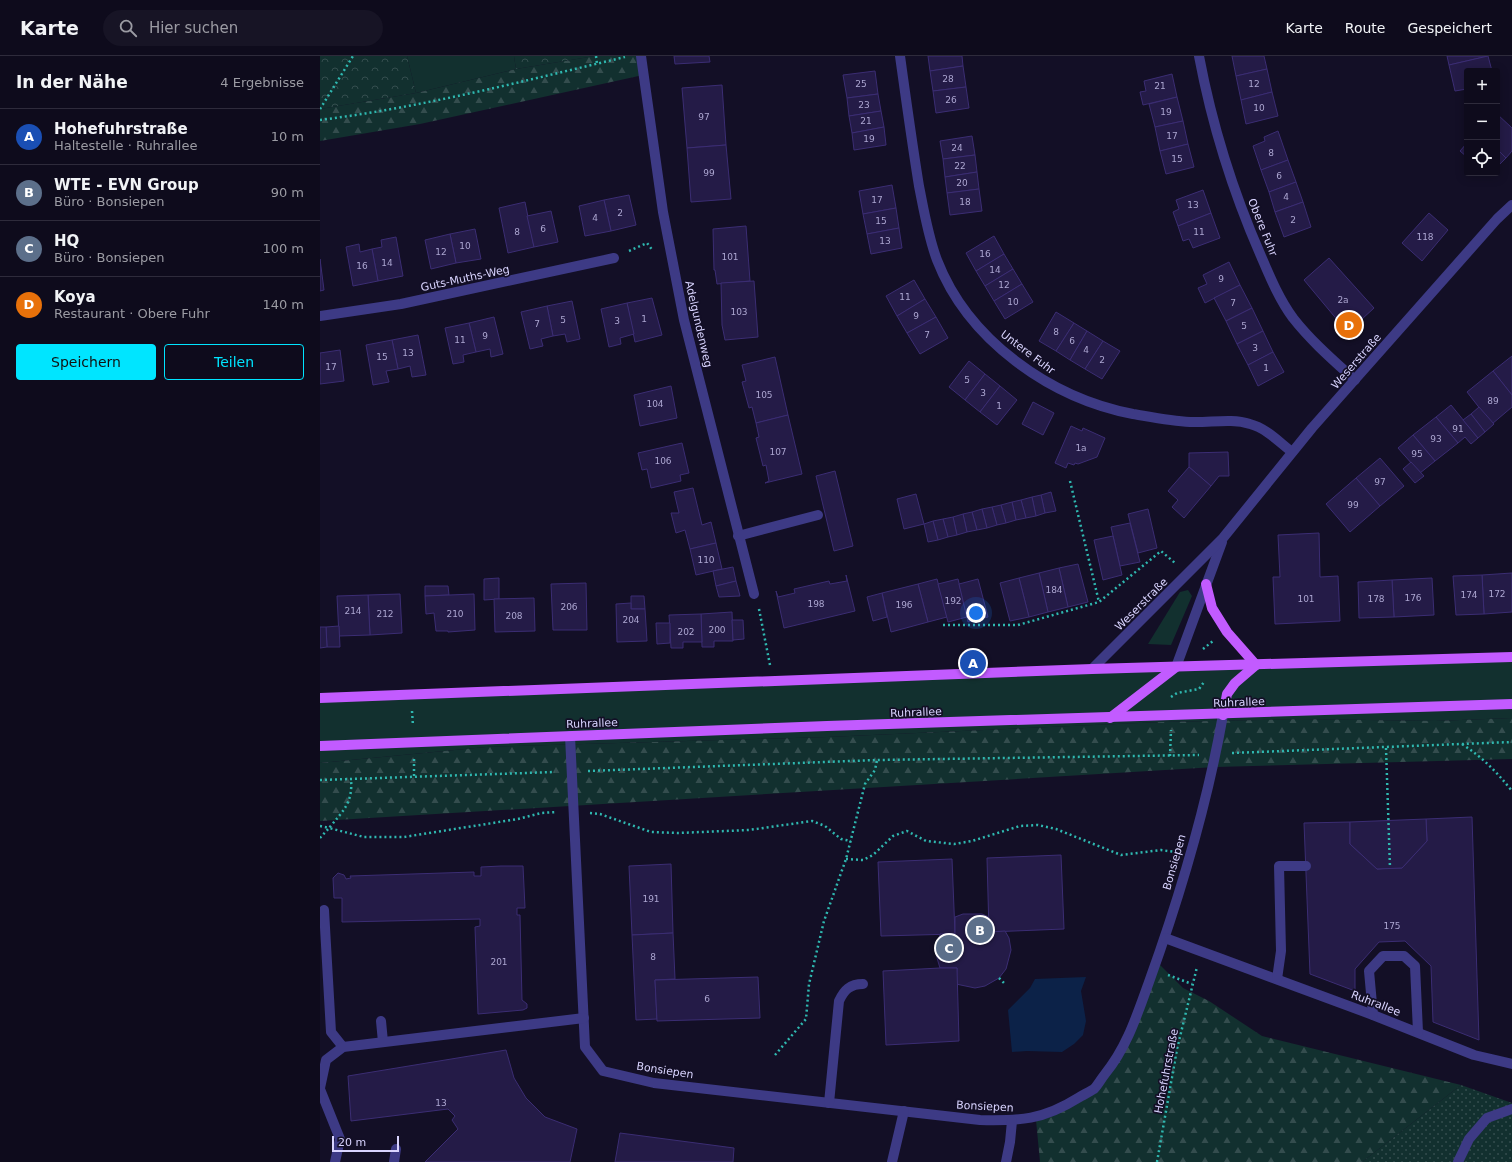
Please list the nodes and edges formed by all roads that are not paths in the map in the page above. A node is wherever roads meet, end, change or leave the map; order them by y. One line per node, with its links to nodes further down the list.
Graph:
1 (641, 56): 10 (street, Adelgundenweg)
2 (900, 56): 8 (street, Untere Fuhr)
3 (1199, 56): 7 (street, Obere Fuhr)
4 (1512, 205): 7 (street, Weserstraße)
5 (614, 258): 6 (street, Guts-Muths-Weg)
6 (320, 316)
7 (1355, 380): 8 (street, Weserstraße)
8 (1292, 452): 11 (street, Weserstraße)
9 (818, 515): 10 (street)
10 (738, 536): 13 (street, Adelgundenweg)
11 (1223, 538): 12 (street, Weserstraße); 17 (street, Weserstraße)
12 (1206, 584): 15 (main road); 16 (street, Weserstraße)
13 (754, 594)
14 (1512, 657): 15 (main road)
15 (1256, 665): 16 (main road); 20 (main road)
16 (1176, 667): 17 (main road); 21 (main road)
17 (1092, 669): 18 (main road)
18 (320, 698)
19 (1512, 704): 20 (main road, Ruhrallee)
20 (1223, 715): 21 (main road, Ruhrallee); 26 (street, Bonsiepen)
21 (1110, 718): 22 (main road, Ruhrallee)
22 (570, 736): 23 (main road, Ruhrallee); 30 (street, Bonsiepen)
23 (320, 746)
24 (1306, 866): 27 (street)
25 (324, 910): 34 (street)
26 (1165, 938): 27 (street, Ruhrallee); 40 (street, Bonsiepen)
27 (1277, 979): 29 (street, Ruhrallee)
28 (863, 984): 37 (street)
29 (1373, 1015): 32 (street, Ruhrallee); 32 (street)
30 (584, 1018): 33 (street); 37 (street, Bonsiepen)
31 (381, 1020): 33 (street)
32 (1418, 1032): 35 (street, Ruhrallee)
33 (383, 1042): 34 (street)
34 (342, 1047): 36 (street)
35 (1512, 1064)
36 (320, 1088): 42 (street)
37 (829, 1103): 39 (street, Bonsiepen)
38 (1512, 1109): 46 (street)
39 (904, 1111): 40 (street, Bonsiepen); 44 (street)
40 (1012, 1121): 45 (street)
41 (396, 1149): 43 (street)
42 (335, 1162)
43 (394, 1162)
44 (892, 1162)
45 (1006, 1162)
46 (1458, 1162)

